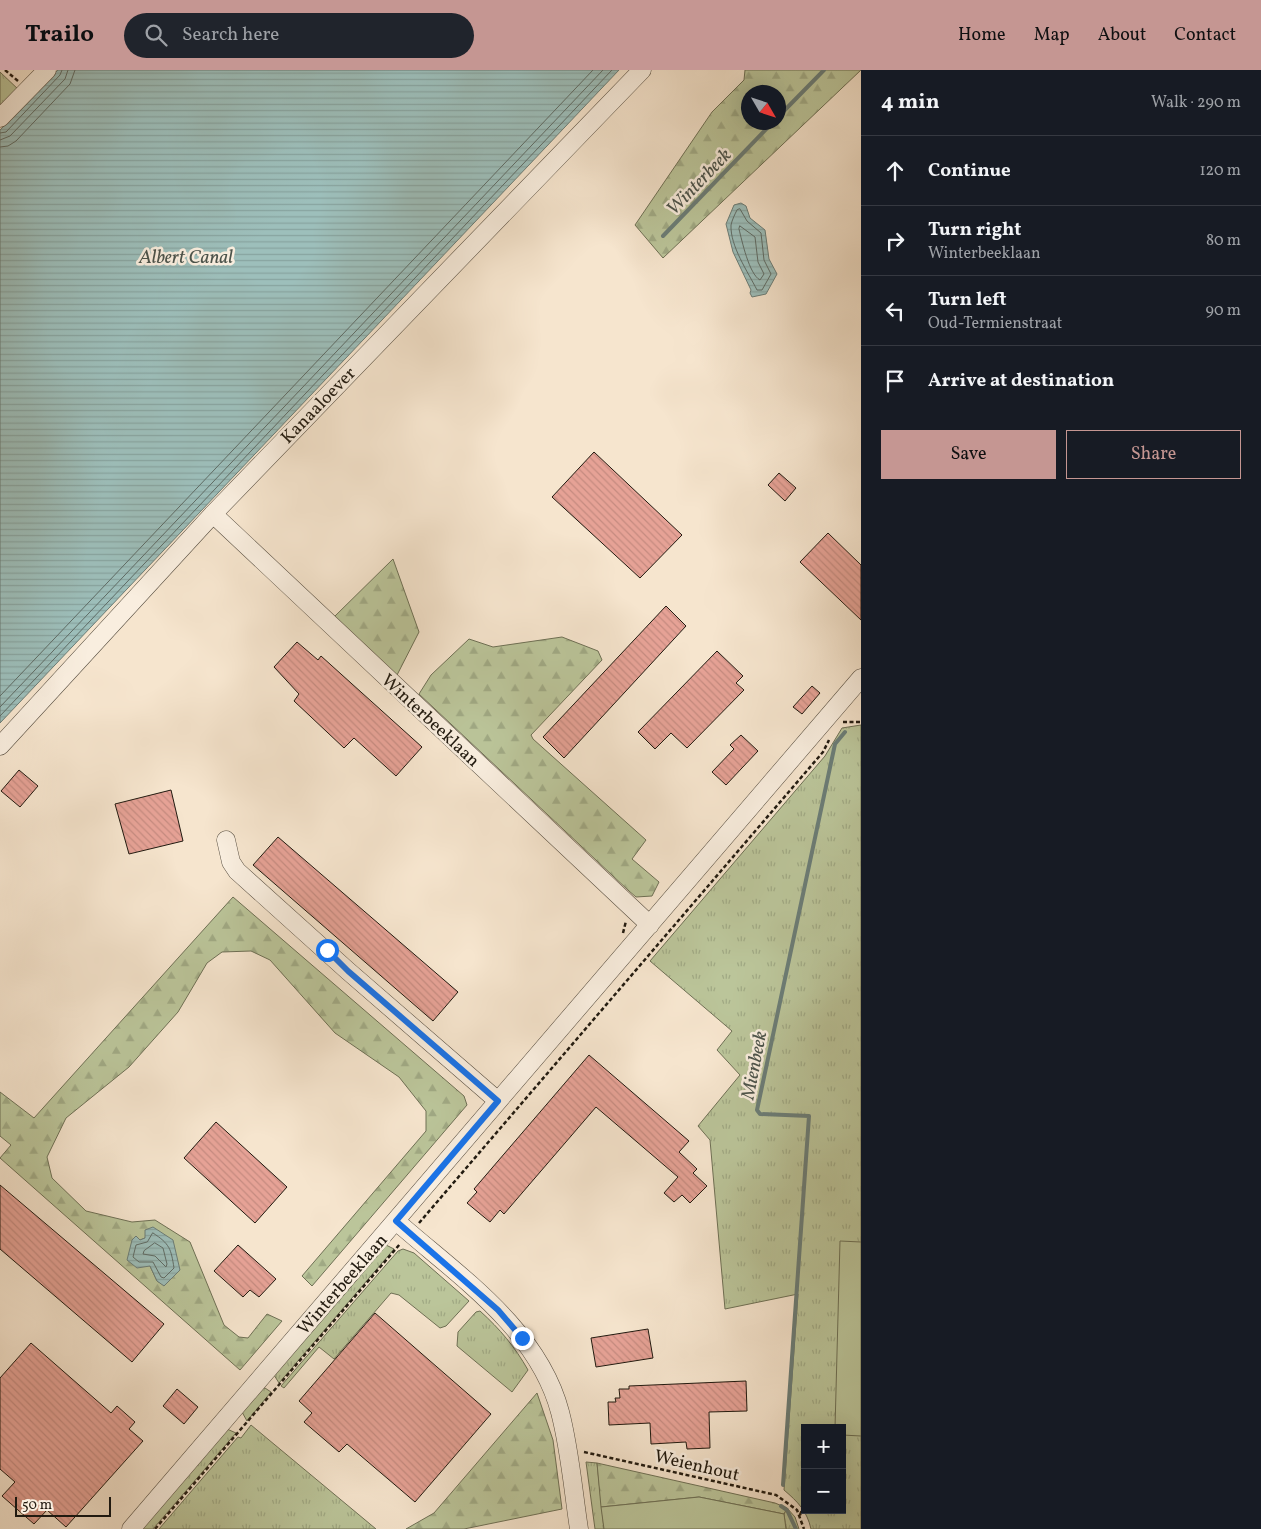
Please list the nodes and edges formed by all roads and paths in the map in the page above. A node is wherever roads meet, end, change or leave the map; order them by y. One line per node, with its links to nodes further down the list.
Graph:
1 (46, 70): 3 (street)
2 (642, 70): 4 (street, Kanaaloever)
3 (0, 118)
4 (213, 514): 9 (street, Kanaaloever); 11 (street, Winterbeeklaan)
5 (861, 678): 11 (street, Winterbeeklaan)
6 (848, 715): 7 (path)
7 (861, 722)
8 (832, 735): 14 (path)
9 (0, 746)
10 (226, 840): 12 (street)
11 (650, 925): 12 (street, Winterbeeklaan)
12 (498, 1101): 13 (street, Winterbeeklaan)
13 (396, 1221): 19 (street); 21 (street, Winterbeeklaan)
14 (417, 1225)
15 (404, 1240): 17 (path)
16 (392, 1246): 17 (path)
17 (398, 1247): 18 (path); 22 (path)
18 (403, 1247)
19 (568, 1453): 20 (path, Weienhout); 23 (street)
20 (800, 1516): 24 (path)
21 (131, 1529)
22 (155, 1529)
23 (579, 1529)
24 (804, 1529)

